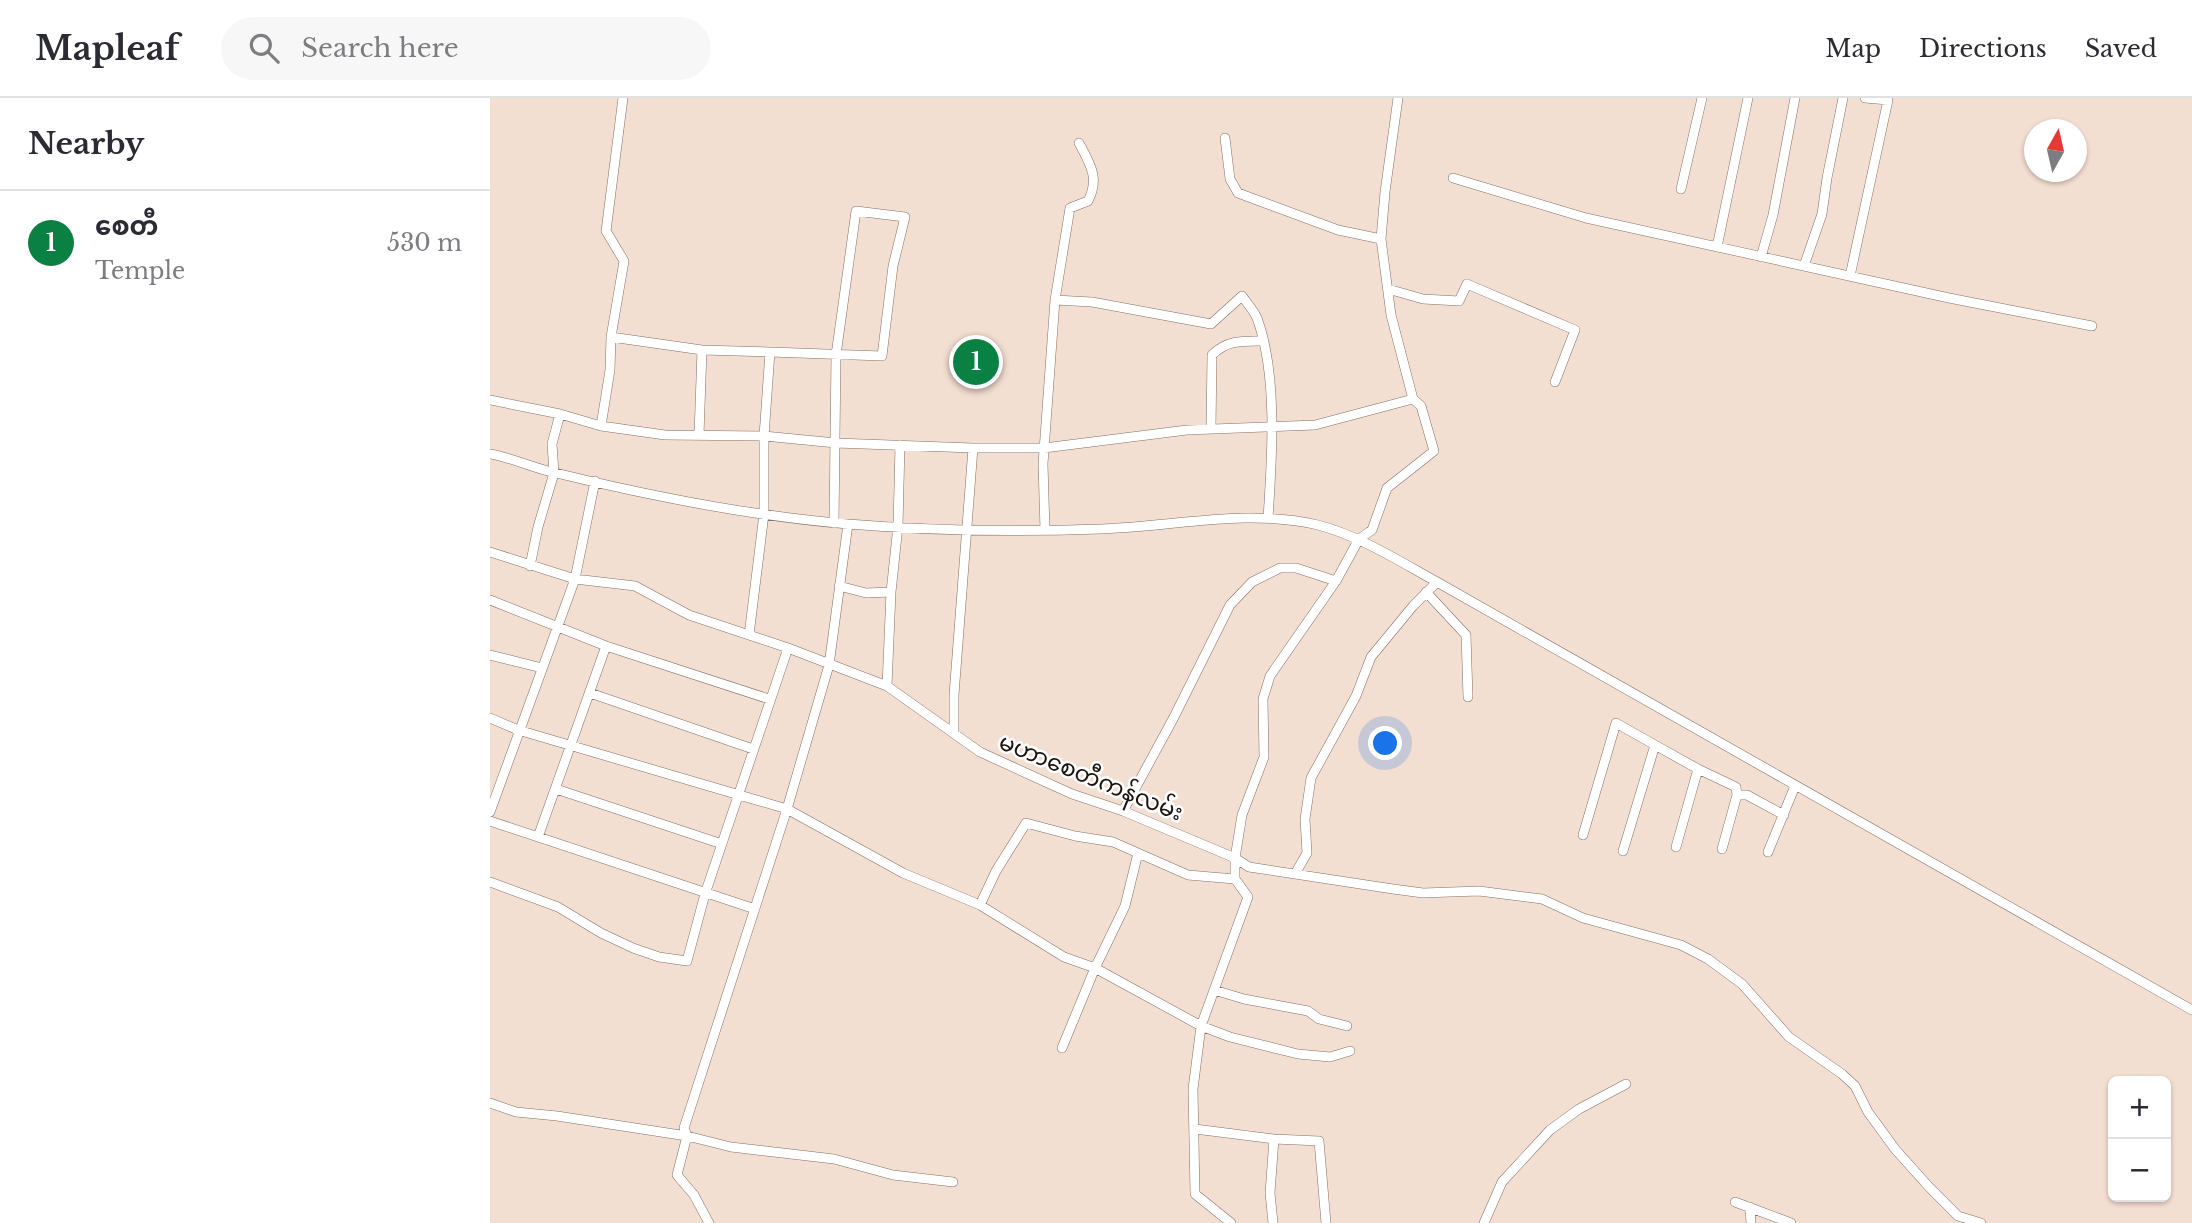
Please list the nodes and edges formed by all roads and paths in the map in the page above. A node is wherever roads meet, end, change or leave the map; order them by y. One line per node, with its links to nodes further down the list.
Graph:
1 (623, 98): 20 (street)
2 (1398, 98): 12 (street)
3 (1702, 98): 11 (street)
4 (1748, 98): 13 (street)
5 (1795, 98): 14 (street)
6 (1843, 98): 15 (street)
7 (1865, 98): 16 (street)
8 (1225, 138): 12 (street)
9 (1079, 143): 18 (street)
10 (1453, 178): 13 (street)
11 (1681, 189)
12 (1381, 239): 17 (street)
13 (1717, 247): 14 (street)
14 (1761, 257): 15 (street)
15 (1804, 266): 16 (street)
16 (1850, 276): 19 (street)
17 (1388, 289): 25 (street); 26 (street)
18 (1055, 300): 21 (street); 37 (street)
19 (2092, 326)
20 (611, 337): 22 (street); 29 (street)
21 (1262, 341): 30 (street); 31 (street)
22 (702, 350): 23 (street); 32 (street)
23 (770, 352): 24 (street); 33 (street)
24 (836, 355): 24 (street); 34 (street)
25 (1555, 382)
26 (1413, 399): 30 (street); 48 (street)
27 (490, 400): 28 (street)
28 (560, 414): 29 (street); 39 (street)
29 (601, 426): 32 (street)
30 (1272, 427): 31 (street); 42 (street)
31 (1211, 428): 37 (street)
32 (699, 435): 33 (street)
33 (764, 436): 34 (street); 41 (street)
34 (836, 443): 35 (street); 43 (street)
35 (900, 446): 36 (street); 45 (street)
36 (973, 448): 37 (street); 47 (street)
37 (1044, 448): 46 (street)
38 (490, 454): 39 (street)
39 (554, 473): 40 (street); 50 (street)
40 (595, 481): 41 (street); 51 (street)
41 (764, 514): 43 (street); 59 (street)
42 (1268, 518): 46 (street); 48 (street)
43 (834, 523): 44 (street)
44 (848, 524): 45 (street); 54 (street)
45 (898, 526): 47 (street); 55 (street)
46 (1045, 530): 47 (street)
47 (965, 531): 71 (street)
48 (1359, 540): 52 (street); 53 (street)
49 (490, 552): 50 (street, မဟာစေတီကန်လမ်း)
50 (530, 566): 51 (street, မဟာစေတီကန်လမ်း)
51 (575, 579): 58 (street); 59 (street, မဟာစေတီကန်လမ်း)
52 (1336, 581): 81 (street); 93 (street)
53 (1437, 582): 56 (street); 76 (street)
54 (839, 586): 55 (street); 63 (street)
55 (891, 592): 65 (street)
56 (1426, 592): 67 (street); 94 (street)
57 (490, 600): 58 (street)
58 (556, 626): 60 (street); 64 (street)
59 (749, 635): 61 (street, မဟာစေတီကန်လမ်း)
60 (606, 646): 66 (street); 68 (street)
61 (788, 649): 63 (street, မဟာစေတီကန်လမ်း); 68 (street)
62 (490, 655): 64 (street)
63 (829, 664): 65 (street, မဟာစေတီကန်လမ်း); 80 (street)
64 (542, 668): 70 (street)
65 (887, 686): 71 (street, မဟာစေတီကန်လမ်း)
66 (590, 693): 72 (street); 74 (street)
67 (1468, 697)
68 (769, 699): 74 (street)
69 (490, 718): 70 (street)
70 (519, 730): 72 (street); 82 (street)
71 (954, 733): 81 (street, မဟာစေတီကန်လမ်း)
72 (571, 745): 77 (street); 78 (street)
73 (1655, 745): 75 (street); 85 (street); 90 (street)
74 (753, 749): 78 (street)
75 (1698, 769): 79 (street); 88 (street)
76 (1796, 786): 83 (street); 102 (street)
77 (556, 789): 86 (street); 87 (street)
78 (738, 795): 80 (street); 87 (street)
79 (1737, 795): 83 (street); 89 (street)
80 (787, 809): 98 (street); 99 (street)
81 (1123, 811): 93 (street, မဟာစေတီကန်လမ်း)
82 (490, 812)
83 (1784, 815): 91 (street)
84 (490, 821): 86 (street)
85 (1583, 835)
86 (538, 837): 97 (street)
87 (722, 844): 97 (street)
88 (1676, 847)
89 (1721, 849)
90 (1623, 851)
91 (1768, 852)
92 (1138, 853): 95 (street); 98 (street); 100 (street)
93 (1235, 858): 94 (street, မဟာစေတီကန်လမ်း); 95 (street)
94 (1295, 874): 122 (street, မဟာစေတီကန်လမ်း)
95 (1235, 879): 101 (street)
96 (490, 882): 97 (street)
97 (705, 894): 99 (street)
98 (980, 905): 100 (street)
99 (755, 909): 110 (street)
100 (1095, 968): 104 (street); 105 (street)
101 (1214, 990): 103 (street); 104 (street)
102 (2192, 1010)
103 (1347, 1026)
104 (1201, 1027): 106 (street); 109 (street)
105 (1062, 1048)
106 (1350, 1051)
107 (1626, 1084): 119 (street)
108 (490, 1103): 110 (street)
109 (1195, 1129): 111 (street); 116 (street)
110 (687, 1136): 112 (street); 115 (street)
111 (1274, 1139): 117 (street); 118 (street)
112 (953, 1182)
113 (1735, 1202): 114 (street)
114 (1750, 1207): 120 (street); 121 (street)
115 (709, 1223)
116 (1231, 1223)
117 (1273, 1223)
118 (1326, 1223)
119 (1484, 1223)
120 (1751, 1223)
121 (1791, 1223)
122 (1981, 1223)

